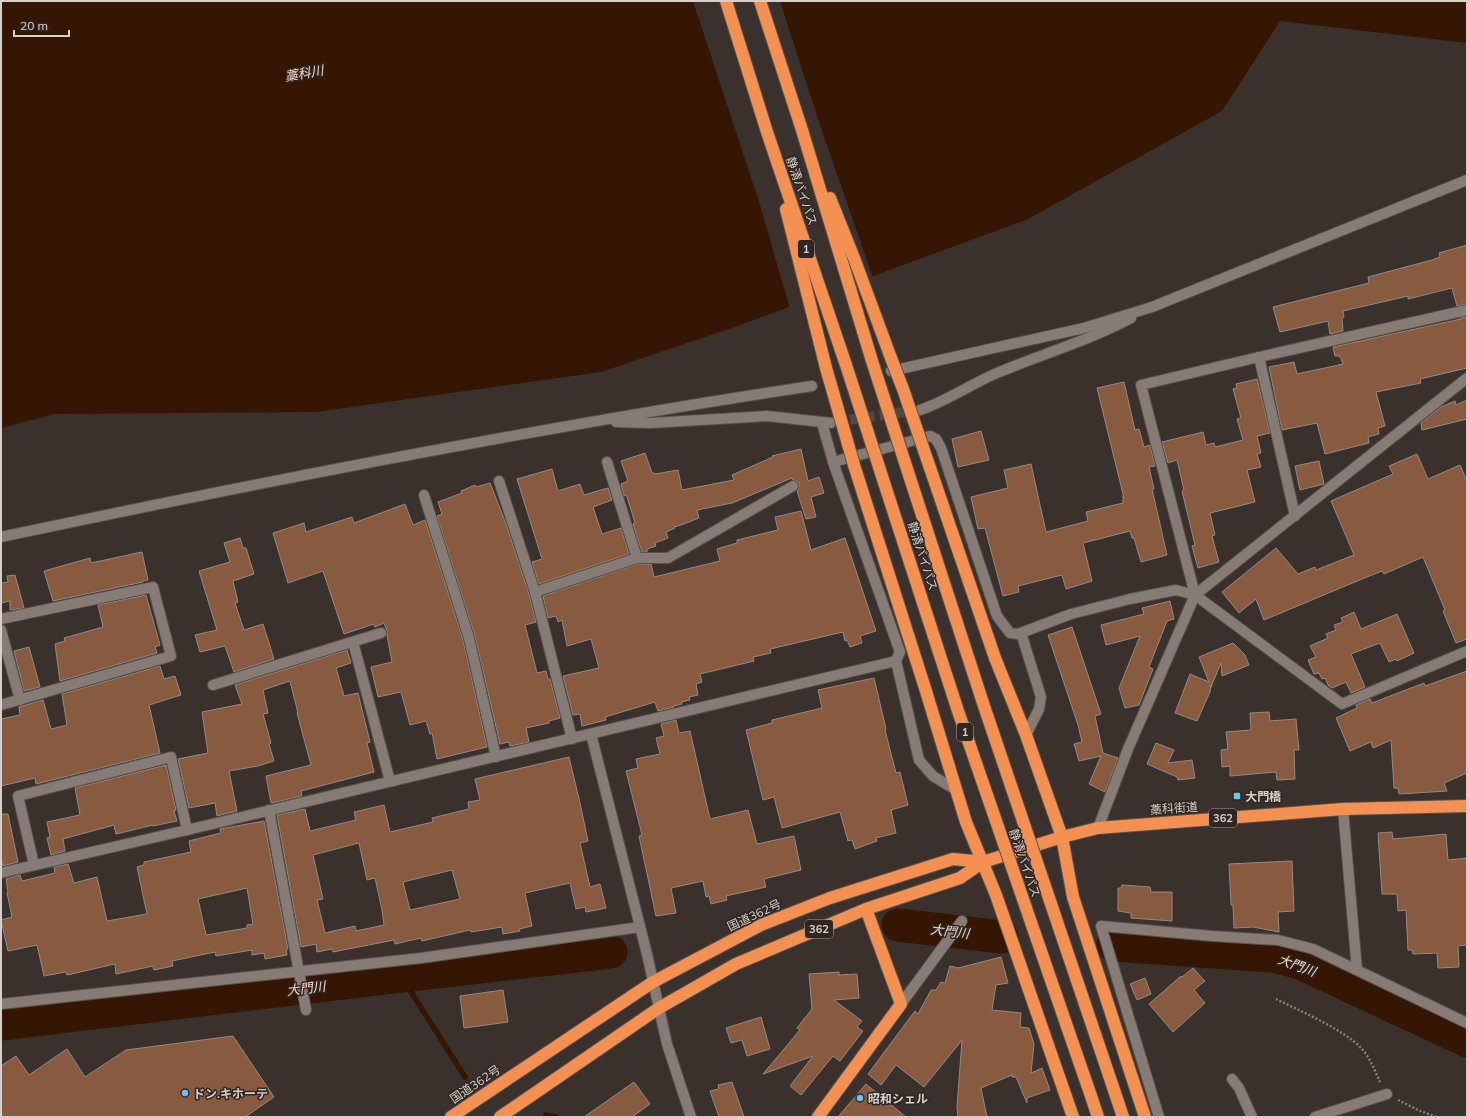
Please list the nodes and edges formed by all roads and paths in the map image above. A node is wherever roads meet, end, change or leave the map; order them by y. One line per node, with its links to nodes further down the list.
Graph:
1 (726, 1): 4 (highway, 静清バイパス / 1)
2 (760, 1): 3 (highway, 静清バイパス / 1)
3 (802, 130): 35 (highway, 1, bridge); 69 (highway, 静清バイパス / 1, bridge)
4 (767, 132): 39 (highway, 1, bridge); 68 (highway, 静清バイパス / 1, bridge)
5 (1467, 180): 6 (street)
6 (1152, 307): 9 (street); 12 (street)
7 (1467, 310): 8 (street)
8 (1259, 357): 19 (street); 23 (street)
9 (891, 371)
10 (1467, 378): 19 (street)
11 (812, 386): 13 (street)
12 (920, 410)
13 (592, 422): 15 (street); 20 (street)
14 (607, 462): 21 (street)
15 (833, 462): 27 (street); 30 (street)
16 (499, 481): 22 (street)
17 (793, 486): 21 (street)
18 (424, 495): 37 (street)
19 (1295, 516): 23 (street)
20 (1, 537)
21 (637, 558): 22 (street)
22 (535, 592): 36 (street)
23 (1195, 595): 27 (street); 29 (street); 43 (street)
24 (1, 619): 32 (street)
25 (1, 630): 32 (street)
26 (381, 633): 28 (street)
27 (1021, 633): 35 (street)
28 (353, 642): 31 (street); 38 (street)
29 (1467, 651)
30 (896, 662): 34 (street); 39 (street)
31 (213, 685)
32 (20, 700): 33 (street)
33 (1, 705)
34 (591, 734): 36 (street); 51 (street)
35 (1026, 735): 45 (highway, 1)
36 (572, 739): 37 (street)
37 (496, 757): 38 (street)
38 (390, 781): 42 (street)
39 (956, 790): 46 (highway, 1)
40 (1467, 806): 41 (highway, 藁科街道 / 362)
41 (1343, 809): 43 (highway, 藁科街道 / 362); 52 (street)
42 (269, 810): 44 (street); 53 (street)
43 (1098, 828): 45 (highway, 藁科街道 / 362)
44 (187, 830): 47 (street); 47 (street)
45 (1062, 837): 46 (highway, 藁科街道 / 362); 70 (highway, 1)
46 (983, 862): 49 (highway, 362); 54 (highway, 国道362号 / 362); 67 (highway, 1)
47 (34, 865): 48 (street)
48 (1, 873)
49 (866, 909): 57 (highway); 58 (highway, 362)
50 (962, 921): 57 (street)
51 (640, 927): 53 (street); 54 (street)
52 (1357, 970): 60 (street); 71 (street)
53 (299, 971): 56 (street); 59 (street)
54 (653, 982): 58 (street); 63 (highway, 国道362号 / 362)
55 (1276, 999): 62 (path)
56 (1, 1004)
57 (901, 1004): 66 (highway)
58 (659, 1008): 64 (highway, 362); 65 (street)
59 (306, 1010)
60 (1467, 1023)
61 (1232, 1079): 72 (street)
62 (1387, 1094): 73 (street); 74 (path)
63 (451, 1117)
64 (500, 1117)
65 (691, 1117)
66 (818, 1117)
67 (1073, 1117)
68 (1098, 1117)
69 (1123, 1117)
70 (1145, 1117)
71 (1159, 1117)
72 (1252, 1117)
73 (1314, 1117)
74 (1436, 1117)

